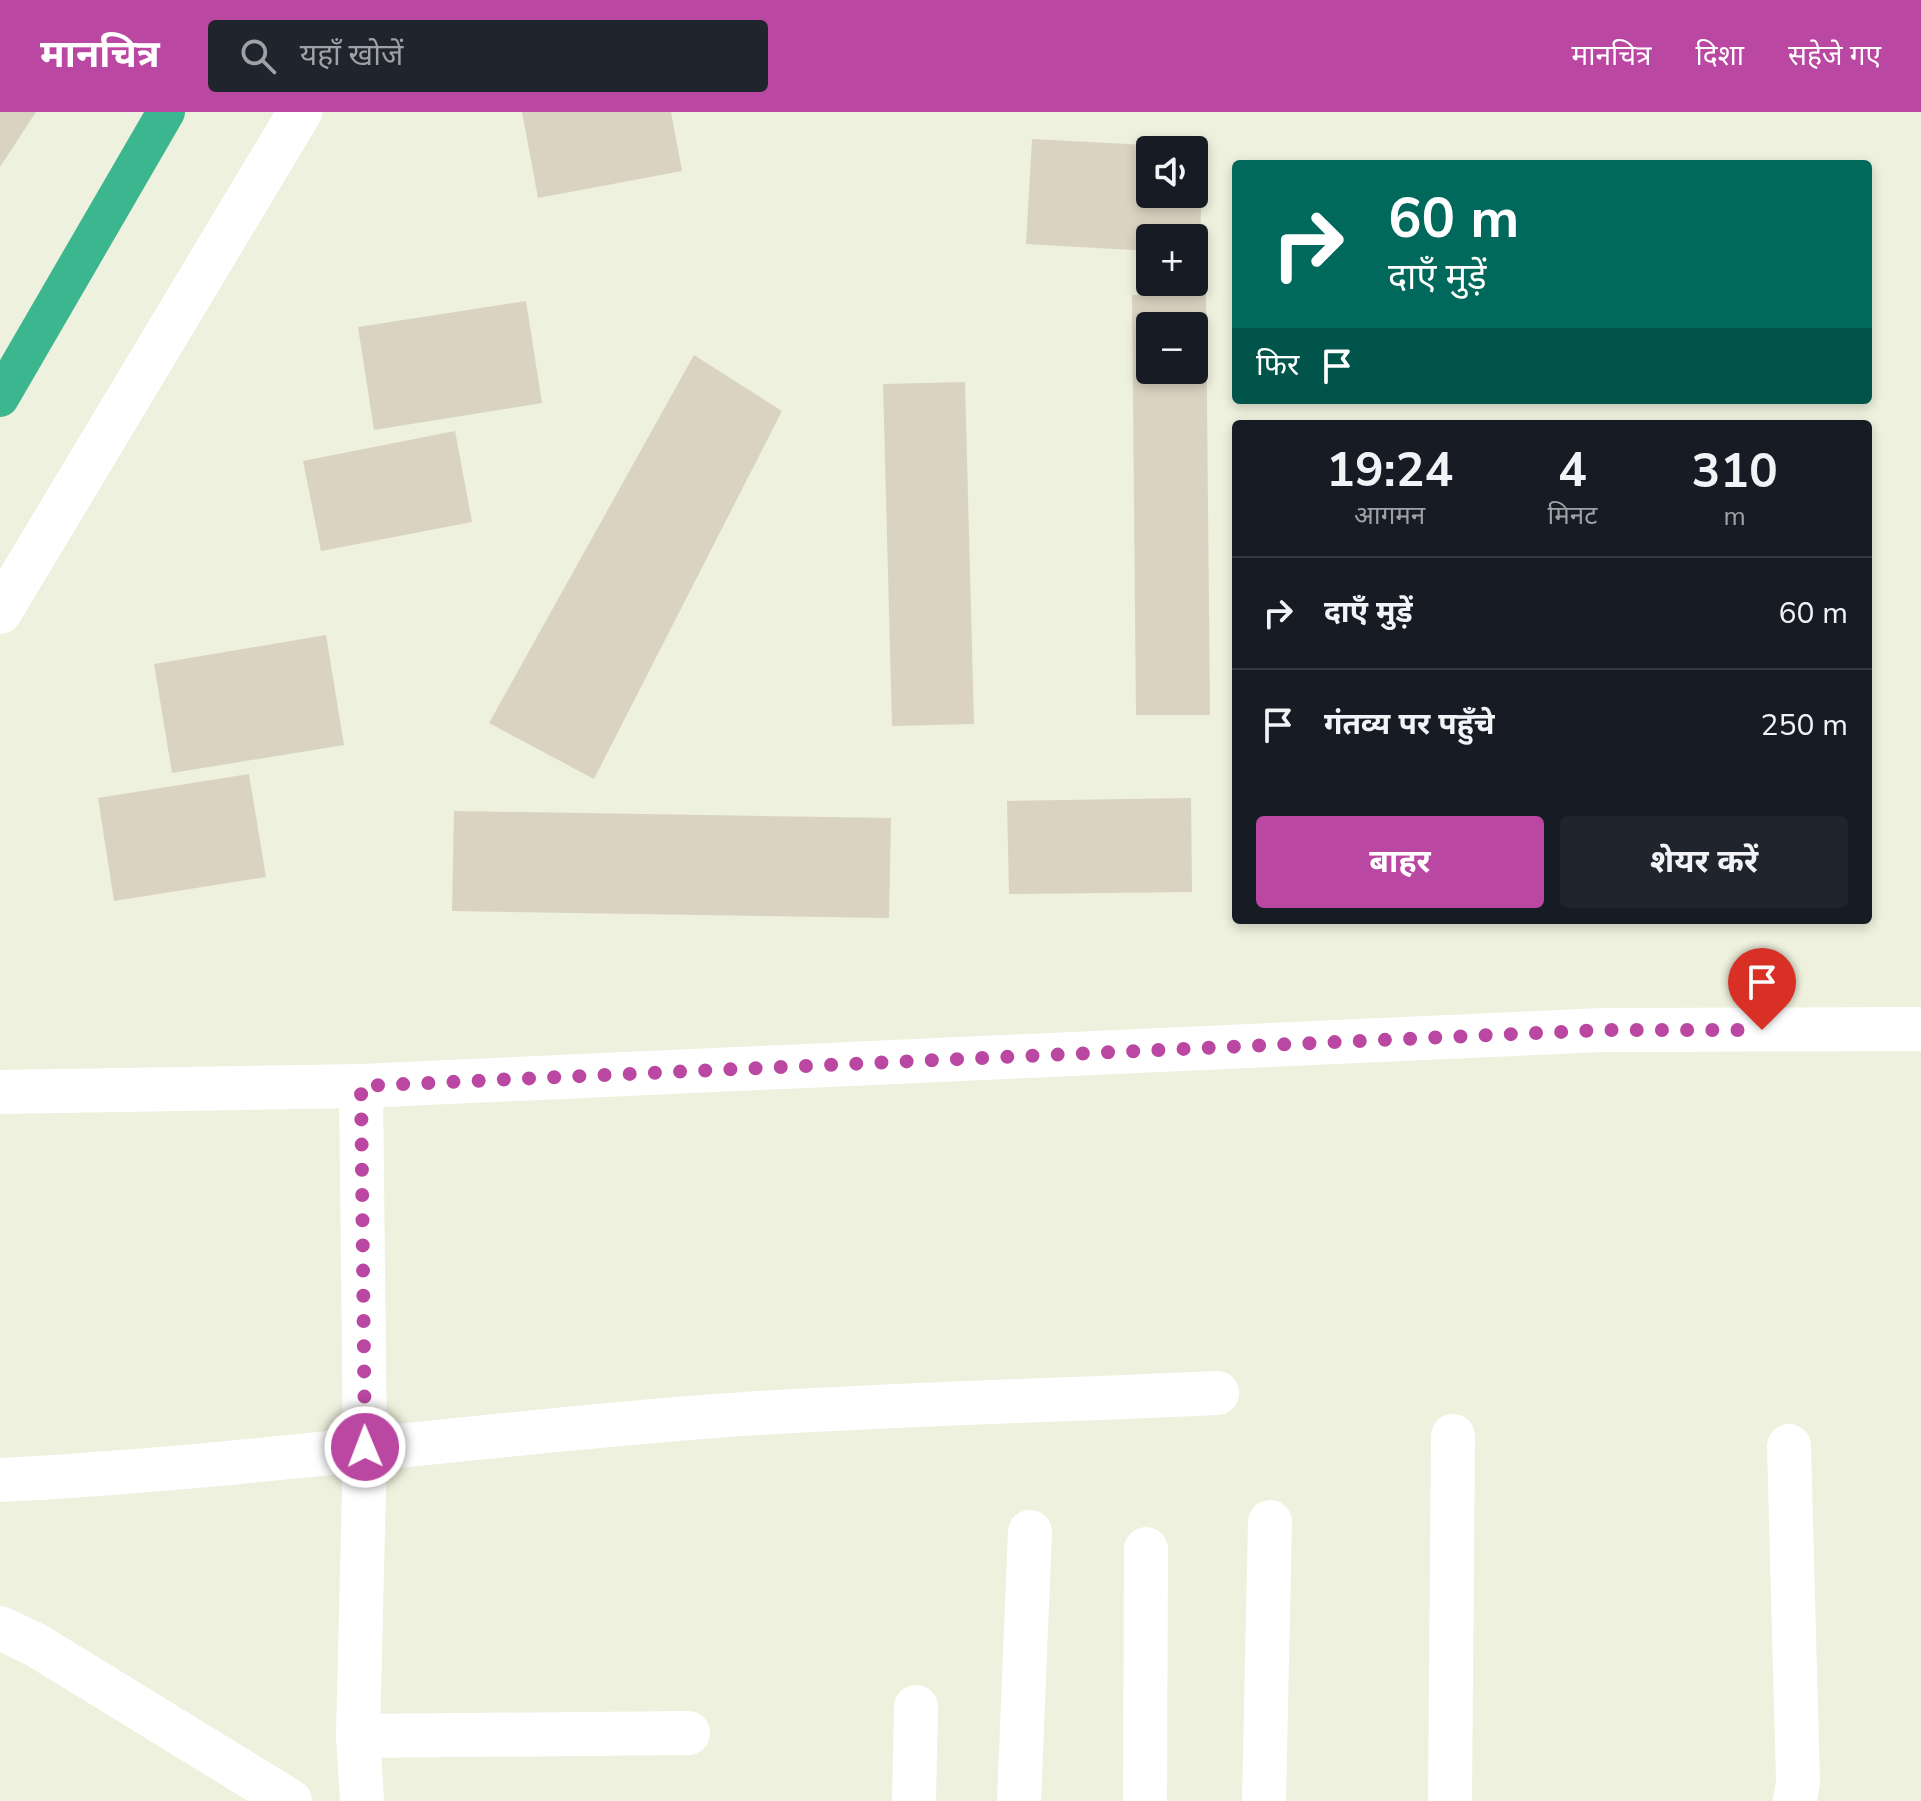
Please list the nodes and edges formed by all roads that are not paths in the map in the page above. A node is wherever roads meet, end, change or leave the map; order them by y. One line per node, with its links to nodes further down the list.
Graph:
1 (300, 112): 2 (street)
2 (0, 612)
3 (1921, 1029): 4 (street)
4 (361, 1086): 5 (street); 9 (street)
5 (0, 1092)
6 (1217, 1393): 9 (street)
7 (1453, 1436): 24 (street)
8 (1789, 1446): 25 (street)
9 (365, 1447): 10 (street); 17 (street)
10 (0, 1480)
11 (1270, 1522): 23 (street)
12 (1030, 1532): 21 (street)
13 (1146, 1549): 22 (street)
14 (0, 1628): 18 (street)
15 (916, 1707): 20 (street)
16 (688, 1733): 17 (street)
17 (358, 1736): 19 (street)
18 (290, 1801)
19 (362, 1801)
20 (914, 1801)
21 (1019, 1801)
22 (1145, 1801)
23 (1264, 1801)
24 (1450, 1801)
25 (1795, 1801)

